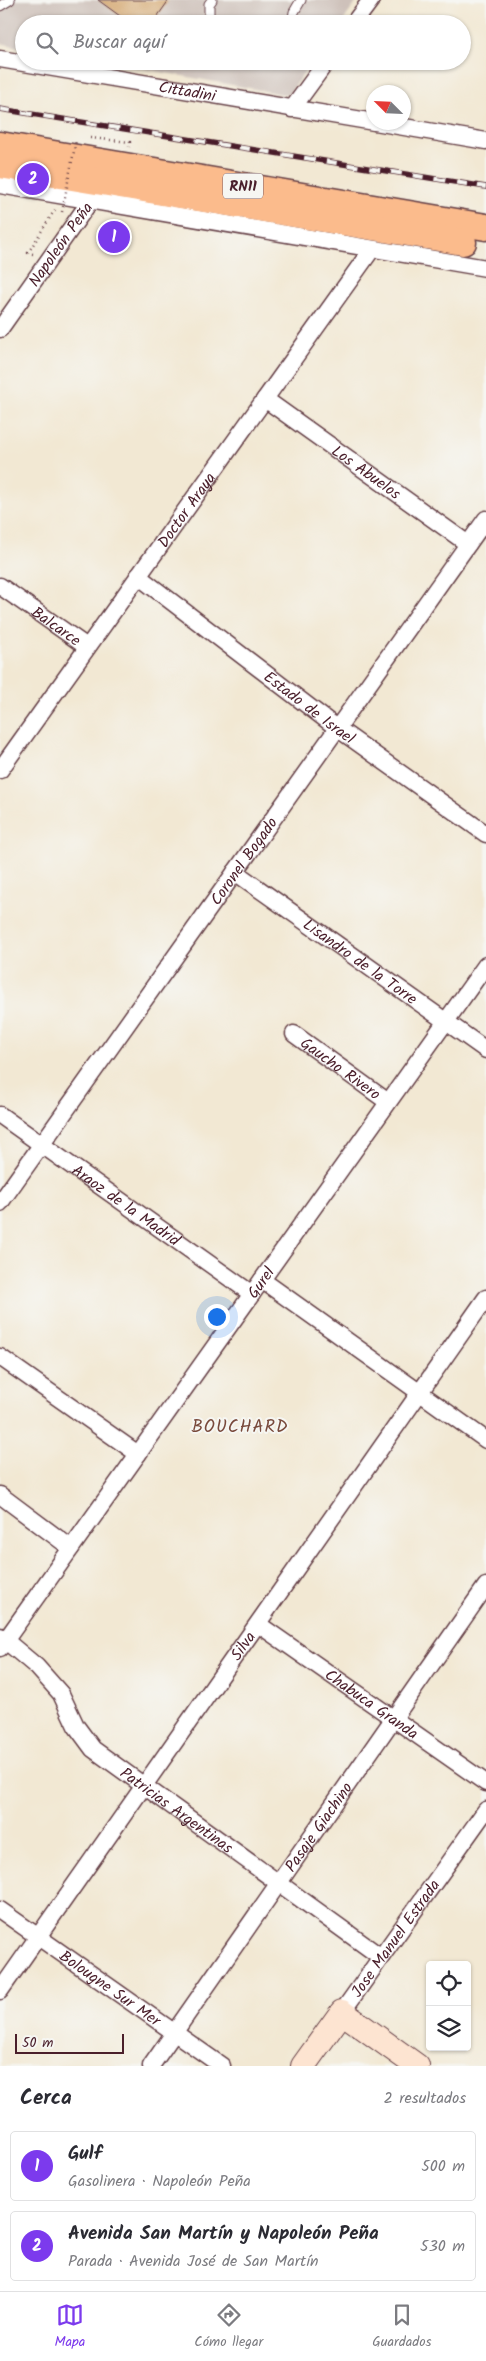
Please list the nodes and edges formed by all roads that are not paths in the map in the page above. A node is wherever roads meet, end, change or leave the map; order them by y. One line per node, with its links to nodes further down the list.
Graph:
1 (10, 0): 5 (lane)
2 (212, 0): 6 (lane)
3 (301, 0): 7 (lane)
4 (370, 0): 8 (street)
5 (0, 6)
6 (209, 15)
7 (294, 15)
8 (360, 15)
9 (0, 59): 10 (street, Cittadini)
10 (15, 62)
11 (64, 70): 13 (street, Cittadini)
12 (320, 70): 13 (street)
13 (292, 109): 14 (street, Cittadini)
14 (366, 121)
15 (411, 128): 16 (street, Cittadini)
16 (486, 141)
17 (0, 145): 21 (main road, RN11)
18 (0, 165): 20 (main road, RN11)
19 (0, 185): 20 (street)
20 (93, 190): 22 (main road, RN11); 23 (street); 25 (street, Napoleón Peña)
21 (486, 227)
22 (486, 245)
23 (372, 248): 24 (street); 26 (street, Doctor Araya)
24 (486, 268)
25 (0, 329)
26 (264, 399): 28 (street, Los Abuelos); 29 (street, Doctor Araya)
27 (486, 519): 28 (street, Coronel Bogado)
28 (468, 544): 32 (street, Coronel Bogado)
29 (138, 576): 31 (street, Doctor Araya); 32 (street, Estado de Israel)
30 (0, 586): 31 (street, Balcarce)
31 (87, 647): 33 (street, Doctor Araya)
32 (337, 728): 34 (street, Estado de Israel); 35 (street, Coronel Bogado)
33 (0, 770)
34 (486, 834)
35 (235, 872): 37 (street, Lisandro de la Torre); 42 (street, Coronel Bogado)
36 (486, 965): 37 (street, Gurel)
37 (446, 1021): 39 (street, Lisandro de la Torre); 40 (street, Gurel)
38 (294, 1034): 40 (street, Gaucho Rivero)
39 (486, 1050)
40 (388, 1102): 44 (street, Gurel)
41 (0, 1115): 42 (street, Araoz de la Madrid)
42 (41, 1145): 43 (street, Coronel Bogado); 45 (street, Araoz de la Madrid)
43 (0, 1203)
44 (262, 1280): 45 (street, Gurel); 48 (street)
45 (252, 1294): 50 (street, Gurel)
46 (486, 1298): 48 (street, Silva)
47 (0, 1357): 50 (street)
48 (420, 1393): 49 (street); 54 (street, Silva)
49 (486, 1440)
50 (138, 1454): 52 (street, Gurel)
51 (0, 1495): 52 (street)
52 (71, 1548): 55 (street, Gurel)
53 (486, 1586): 56 (street, Pasaje Giachino)
54 (258, 1624): 56 (street, Chabuca Granda); 58 (street, Silva)
55 (2, 1641): 58 (street, Patricias Argentinas)
56 (393, 1718): 57 (street, Chabuca Granda); 60 (street, Pasaje Giachino)
57 (486, 1783)
58 (144, 1787): 60 (street, Patricias Argentinas); 62 (street, Silva)
59 (486, 1810): 63 (street, Jose Manuel Estrada)
60 (278, 1883): 63 (street, Patricias Argentinas); 66 (street, Pasaje Giachino)
61 (0, 1910): 62 (street, Bolougne Sur Mer)
62 (38, 1937): 64 (street, Silva); 66 (street, Bolougne Sur Mer)
63 (381, 1957): 65 (street, Jose Manuel Estrada)
64 (0, 1991)
65 (342, 2012): 69 (main road, Jose Manuel Estrada); 70 (main road)
66 (173, 2032): 67 (street, Pasaje Giachino); 68 (street, Bolougne Sur Mer)
67 (151, 2066)
68 (222, 2066)
69 (303, 2066)
70 (417, 2066)

